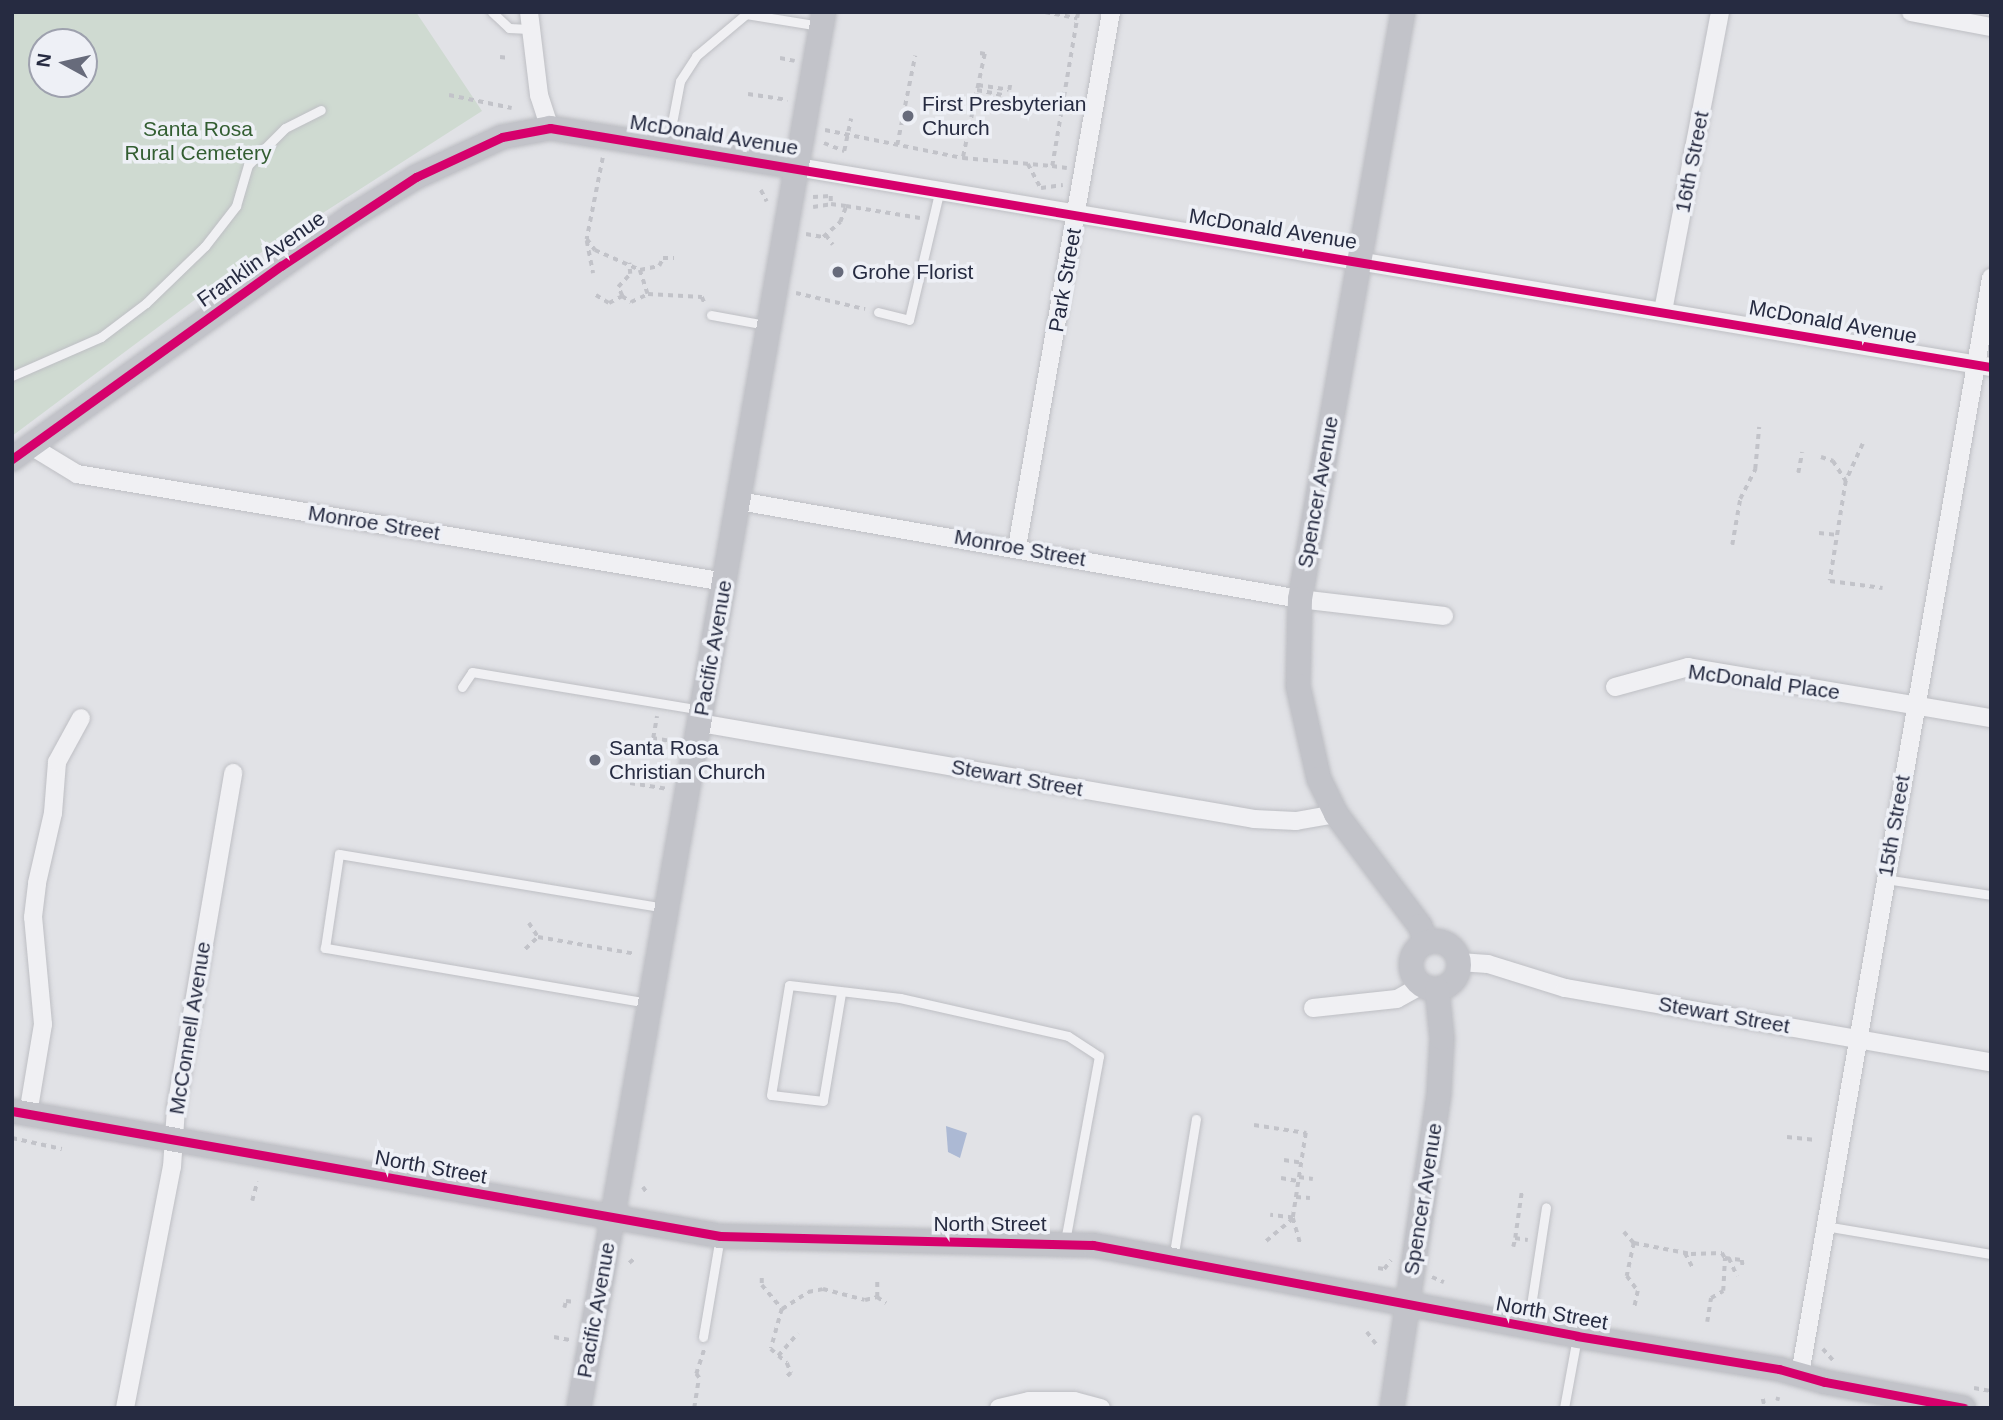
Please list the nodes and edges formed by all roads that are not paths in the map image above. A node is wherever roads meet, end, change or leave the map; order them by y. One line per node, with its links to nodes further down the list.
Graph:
1 (492, 12): 7 (lane)
2 (1111, 12): 14 (street, Park Street)
3 (1403, 12): 15 (street, Spencer Avenue)
4 (1720, 12): 17 (street, 16th Street)
5 (1911, 12): 8 (street)
6 (823, 19): 11 (lane); 12 (street, Pacific Avenue)
7 (529, 21): 10 (street)
8 (1991, 27)
9 (321, 110): 22 (lane)
10 (550, 128): 11 (street, McDonald Avenue); 23 (street, Franklin Avenue)
11 (668, 144): 12 (street, McDonald Avenue)
12 (797, 167): 13 (street, McDonald Avenue); 20 (street, Pacific Avenue)
13 (939, 193): 14 (street, McDonald Avenue); 18 (lane)
14 (1077, 215): 15 (street, McDonald Avenue); 25 (street, Park Street)
15 (1357, 261): 17 (street, McDonald Avenue); 27 (street, Spencer Avenue)
16 (1991, 278): 21 (street, 15th Street)
17 (1663, 311): 21 (street, McDonald Avenue)
18 (878, 312)
19 (711, 315): 20 (lane)
20 (768, 325): 24 (street, Pacific Avenue)
21 (1983, 366): 31 (street, 15th Street)
22 (12, 376)
23 (21, 453): 26 (street, Monroe Street)
24 (739, 501): 25 (street, Monroe Street); 26 (street, Pacific Avenue)
25 (1017, 547): 27 (street, Monroe Street)
26 (725, 582): 32 (street, Pacific Avenue)
27 (1300, 599): 28 (street, Monroe Street); 36 (street, Spencer Avenue)
28 (1444, 616)
29 (462, 687): 32 (lane)
30 (1615, 687): 31 (street, McDonald Place)
31 (1915, 705): 34 (street); 37 (street, 15th Street)
32 (701, 716): 36 (street, Stewart Street); 39 (street, Pacific Avenue)
33 (81, 718): 48 (street)
34 (1991, 718)
35 (233, 773): 50 (street, McConnell Avenue)
36 (1336, 814): 40 (street, Spencer Avenue)
37 (1884, 879): 38 (lane); 46 (street, 15th Street)
38 (1991, 895)
39 (667, 908): 44 (street, Pacific Avenue); 44 (lane)
40 (1427, 943): 41 (street); 42 (street)
41 (1459, 962): 42 (street); 46 (street, Stewart Street)
42 (1429, 987): 45 (street); 58 (street, Spencer Avenue)
43 (841, 993): 43 (lane); 55 (lane)
44 (650, 1004): 52 (street, Pacific Avenue)
45 (1313, 1008)
46 (1856, 1038): 47 (street, Stewart Street); 53 (street, 15th Street)
47 (1991, 1062)
48 (20, 1112): 50 (street, North Street)
49 (1196, 1119): 57 (lane)
50 (174, 1138): 52 (street, North Street); 63 (street, McConnell Avenue)
51 (1546, 1207): 59 (lane)
52 (612, 1217): 54 (street, North Street); 64 (street, Pacific Avenue)
53 (1825, 1226): 56 (lane); 62 (street, 15th Street)
54 (720, 1236): 55 (street, North Street); 61 (lane)
55 (1065, 1242): 57 (street, North Street)
56 (1991, 1254)
57 (1173, 1260): 58 (street, North Street)
58 (1405, 1304): 59 (street, North Street); 67 (street, Spencer Avenue)
59 (1528, 1327): 60 (street, North Street)
60 (1577, 1336): 62 (street, North Street); 68 (lane)
61 (703, 1337)
62 (1800, 1374): 69 (street, North Street)
63 (125, 1408)
64 (579, 1408)
65 (999, 1408): 66 (street)
66 (1101, 1408)
67 (1392, 1408)
68 (1564, 1408)
69 (1964, 1408)

